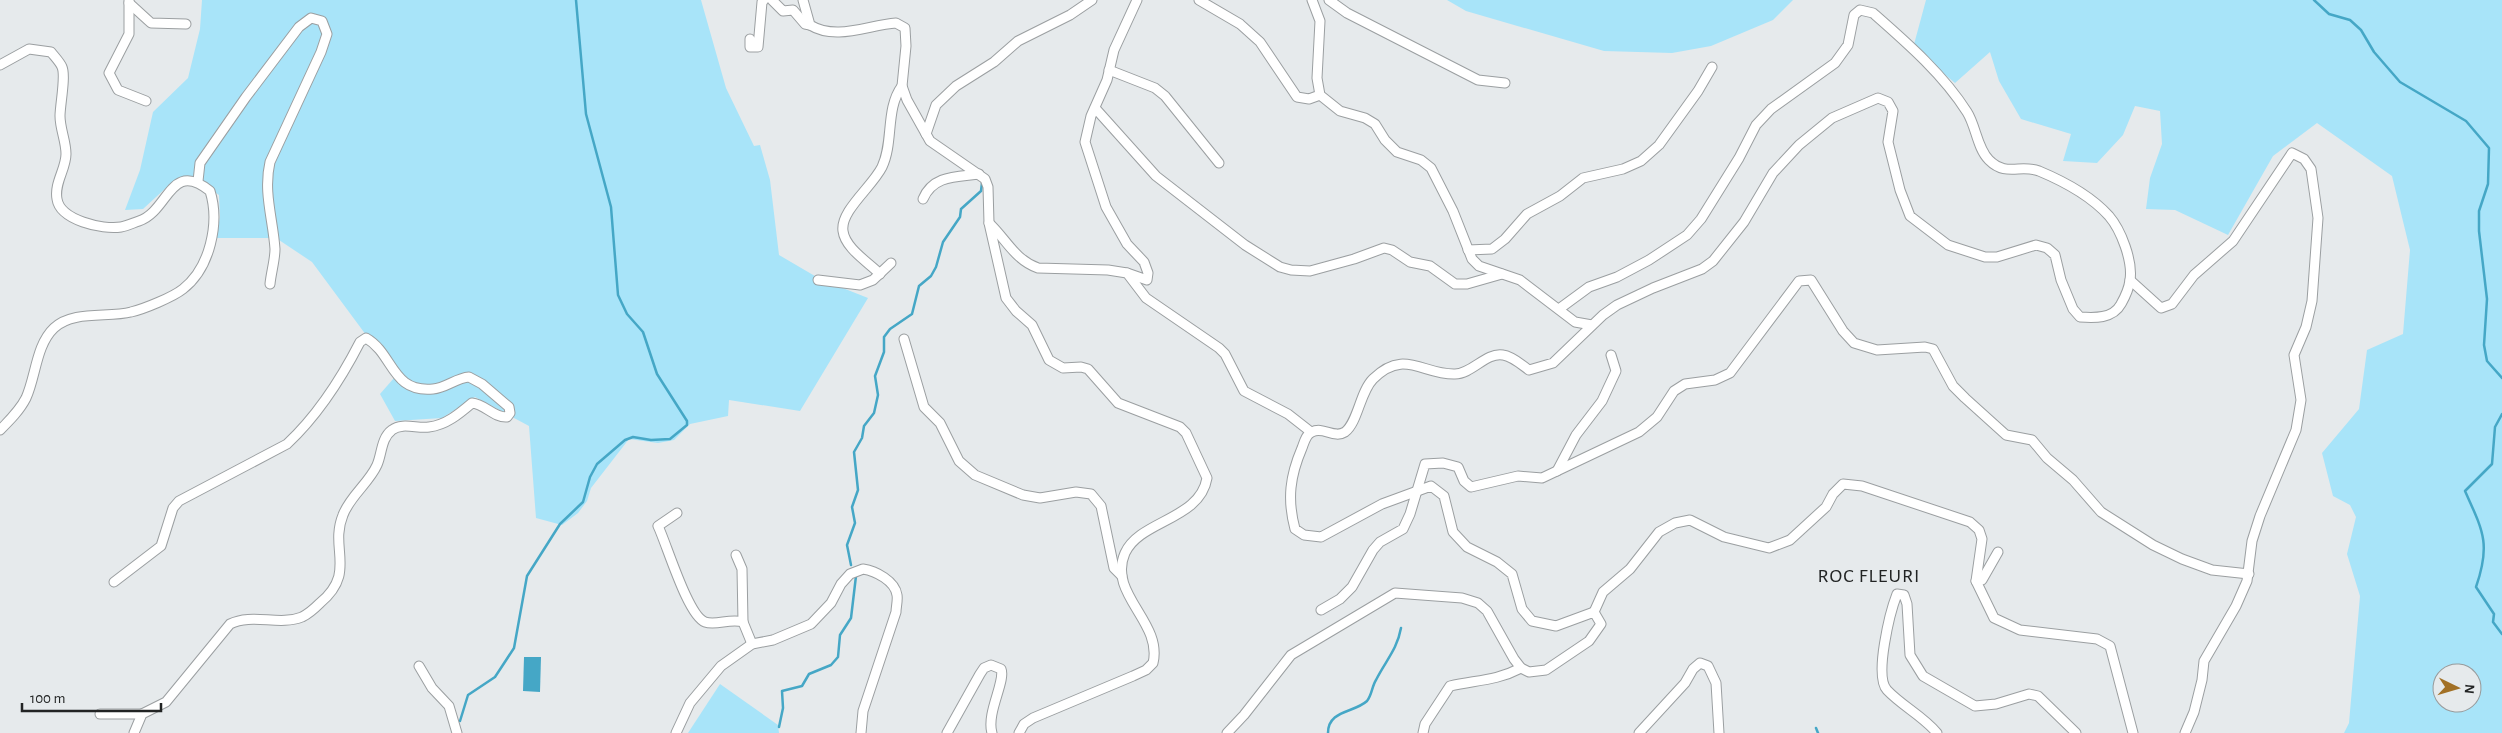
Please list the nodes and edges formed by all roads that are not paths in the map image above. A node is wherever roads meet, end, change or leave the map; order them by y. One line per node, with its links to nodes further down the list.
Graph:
1 (764, 0): 12 (street)
2 (772, 0): 11 (street)
3 (802, 0): 11 (street)
4 (1092, 0): 21 (street)
5 (1138, 0): 15 (street)
6 (1199, 0): 18 (street)
7 (1312, 0): 18 (street)
8 (1329, 0): 16 (street)
9 (129, 2): 10 (street); 19 (street)
10 (186, 24)
11 (810, 25): 17 (street)
12 (750, 39)
13 (0, 65): 24 (street)
14 (1712, 66): 27 (street)
15 (1109, 70): 20 (street); 22 (street)
16 (1505, 83)
17 (902, 86): 21 (street); 30 (street)
18 (1320, 95): 27 (street)
19 (146, 101)
20 (1095, 108): 29 (street); 31 (street)
21 (926, 134): 23 (street)
22 (1219, 162)
23 (979, 174): 25 (street); 26 (street)
24 (198, 181): 34 (street); 39 (street)
25 (923, 199)
26 (989, 223): 29 (street); 47 (street)
27 (1468, 250): 31 (street)
28 (891, 263): 30 (street)
29 (1127, 273): 40 (street)
30 (880, 274): 32 (street)
31 (1502, 274): 35 (street)
32 (818, 280)
33 (2130, 280): 35 (street); 36 (street); 46 (street)
34 (270, 284)
35 (1558, 309): 36 (street)
36 (1592, 326): 40 (street)
37 (904, 339): 47 (street)
38 (1611, 355): 41 (street)
39 (0, 430)
40 (1312, 432): 42 (street)
41 (1557, 471): 42 (street); 46 (street)
42 (1418, 490): 50 (street); 51 (street)
43 (677, 513): 52 (street)
44 (1998, 552): 48 (street)
45 (736, 555): 52 (street)
46 (2249, 574): 72 (street)
47 (1122, 576): 64 (street)
48 (1976, 581): 51 (street); 71 (street)
49 (114, 582): 57 (street)
50 (1321, 610)
51 (1594, 612): 55 (street)
52 (743, 622): 53 (street)
53 (752, 644): 60 (street); 61 (street)
54 (419, 666): 59 (street)
55 (1521, 668): 65 (street); 66 (street)
56 (100, 714): 57 (street)
57 (142, 714): 58 (street)
58 (134, 733)
59 (457, 733)
60 (676, 733)
61 (862, 733)
62 (947, 733): 63 (street)
63 (992, 733)
64 (1019, 733)
65 (1227, 733)
66 (1423, 733)
67 (1639, 733): 68 (street)
68 (1719, 733)
69 (1937, 733): 70 (street)
70 (2076, 733)
71 (2133, 733)
72 (2185, 733)

